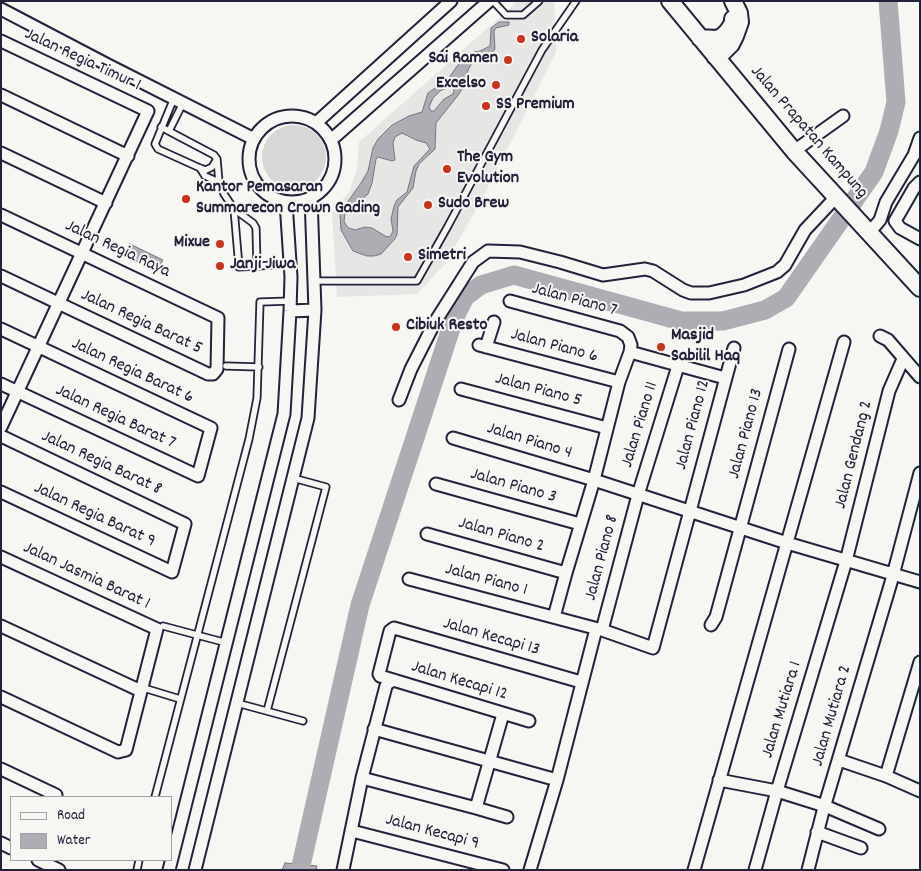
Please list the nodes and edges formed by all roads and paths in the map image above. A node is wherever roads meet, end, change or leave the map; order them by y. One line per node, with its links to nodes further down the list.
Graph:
1 (451, 1): 15 (street)
2 (491, 1): 3 (lane); 20 (street)
3 (539, 1)
4 (576, 1): 40 (lane)
5 (670, 1): 9 (street, Jalan Prapatan Kampung)
6 (725, 1): 9 (street)
7 (733, 1): 11 (street)
8 (1, 9): 13 (street)
9 (700, 38): 11 (street, Jalan Prapatan Kampung)
10 (1, 41): 23 (street, Jalan Regia Timur 1)
11 (715, 56): 21 (street, Jalan Prapatan Kampung)
12 (1, 96): 23 (street)
13 (178, 100): 16 (lane); 17 (lane); 18 (street)
14 (843, 116): 21 (street)
15 (316, 123): 18 (street); 20 (street)
16 (161, 128): 17 (lane); 25 (lane)
17 (169, 131): 24 (lane)
18 (254, 138): 30 (street)
19 (920, 138): 34 (street)
20 (331, 140): 28 (street)
21 (794, 151): 29 (street, Jalan Prapatan Kampung)
22 (1, 153): 31 (street)
23 (128, 156): 31 (street)
24 (217, 160): 25 (lane); 26 (lane)
25 (200, 168): 26 (lane)
26 (219, 182): 32 (lane)
27 (920, 182): 35 (street)
28 (311, 197): 30 (street); 40 (street)
29 (836, 198): 34 (street, Jalan Prapatan Kampung); 65 (street)
30 (286, 202): 37 (street)
31 (106, 203): 36 (street)
32 (234, 209): 38 (lane); 38 (lane)
33 (1, 215): 36 (street, Jalan Regia Raya)
34 (865, 229): 41 (street, Jalan Prapatan Kampung)
35 (920, 239)
36 (82, 253): 43 (street); 58 (street, Jalan Regia Raya)
37 (290, 264): 38 (lane); 44 (street)
38 (257, 266)
39 (1, 276): 43 (street, Jalan Regia Barat 5)
40 (315, 281): 45 (street)
41 (920, 288)
42 (510, 301): 53 (street, Jalan Piano 7)
43 (59, 303): 50 (street); 58 (street, Jalan Regia Barat 5)
44 (290, 306): 45 (street); 57 (lane); 95 (street)
45 (315, 310): 72 (street)
46 (494, 322): 61 (street, Jalan Piano 6)
47 (1, 330): 50 (street, Jalan Regia Barat 6)
48 (880, 336): 54 (street)
49 (844, 342): 81 (street)
50 (38, 347): 64 (street); 71 (street, Jalan Regia Barat 6)
51 (734, 348): 60 (street, Jalan Piano 12)
52 (789, 349): 79 (street, Jalan Piano 13)
53 (630, 352): 56 (street); 61 (street)
54 (903, 359): 59 (street); 83 (street, Jalan Gendang 2)
55 (226, 366): 57 (lane)
56 (678, 366): 60 (street); 76 (street, Jalan Piano 11)
57 (259, 367): 94 (lane)
58 (208, 374)
59 (920, 377)
60 (725, 378): 77 (street, Jalan Piano 12)
61 (619, 382): 67 (street)
62 (1, 384): 64 (street, Jalan Regia Barat 7)
63 (461, 389): 67 (street, Jalan Piano 5)
64 (18, 392): 66 (street); 71 (street, Jalan Regia Barat 7)
65 (399, 400)
66 (1, 427)
67 (606, 428): 73 (street)
68 (1, 436): 84 (street, Jalan Regia Barat 8)
69 (453, 438): 73 (street, Jalan Piano 4)
70 (920, 473): 86 (street, Jalan Mutiara 2)
71 (198, 476)
72 (293, 478): 102 (street); 103 (lane)
73 (594, 480): 76 (street, Jalan Piano 4); 78 (street)
74 (436, 484): 78 (street, Jalan Piano 3)
75 (1, 492): 84 (street, Jalan Regia Barat 9)
76 (638, 495): 77 (street, Jalan Piano 4); 93 (street, Jalan Piano 8)
77 (689, 512): 79 (street, Jalan Piano 4); 93 (street, Jalan Piano 12)
78 (580, 524): 85 (street)
79 (745, 529): 81 (street, Jalan Piano 4); 90 (street, Jalan Piano 13)
80 (427, 534): 85 (street, Jalan Piano 2)
81 (781, 541): 83 (street, Jalan Piano 4); 114 (street)
82 (1, 556): 92 (street, Jalan Jasmia Barat 1)
83 (846, 561): 86 (street, Jalan Piano 4); 115 (street, Jalan Mutiara 1)
84 (172, 572)
85 (566, 573): 89 (street)
86 (893, 573): 88 (street, Jalan Piano 4); 108 (street, Jalan Mutiara 2)
87 (409, 579): 89 (street, Jalan Piano 1)
88 (920, 582)
89 (554, 616): 93 (street, Jalan Piano 1)
90 (711, 625)
91 (1, 626): 99 (street)
92 (160, 628): 94 (lane); 99 (street)
93 (599, 629): 98 (street, Jalan Piano 8)
94 (197, 635): 95 (lane); 101 (lane)
95 (227, 643): 126 (street)
96 (920, 662): 111 (street)
97 (394, 680): 98 (street, Jalan Kecapi 13); 104 (street, Jalan Kecapi 12); 107 (street, Jalan Kecapi 12)
98 (581, 682): 113 (street, Jalan Piano 8)
99 (144, 690): 100 (street); 101 (lane)
100 (1, 697)
101 (180, 699): 118 (lane)
102 (237, 703): 103 (lane); 129 (street)
103 (267, 711): 105 (lane)
104 (503, 714): 106 (street, Jalan Kecapi 12); 109 (street)
105 (303, 721)
106 (529, 721)
107 (374, 729): 109 (street); 112 (street, Jalan Kecapi 12)
108 (839, 760): 111 (street); 119 (street, Jalan Mutiara 2)
109 (490, 761): 113 (street); 120 (street)
110 (1, 769): 117 (street)
111 (886, 776): 116 (street)
112 (362, 778): 120 (street); 123 (street, Jalan Kecapi 12)
113 (557, 780): 132 (street, Jalan Piano 8)
114 (719, 780): 115 (street); 133 (street)
115 (777, 791): 119 (street); 134 (street, Jalan Mutiara 1)
116 (920, 791)
117 (56, 796)
118 (155, 796)
119 (825, 806): 122 (street); 124 (street, Jalan Mutiara 2)
120 (476, 808): 121 (street)
121 (507, 817)
122 (879, 829)
123 (352, 831): 130 (street, Jalan Kecapi 12); 131 (street, Jalan Kecapi 9)
124 (817, 832): 125 (street); 135 (street, Jalan Mutiara 2)
125 (860, 848)
126 (172, 858)
127 (40, 861): 128 (street)
128 (59, 870)
129 (195, 870)
130 (343, 870)
131 (503, 870)
132 (530, 870)
133 (694, 870)
134 (755, 870)
135 (808, 870)

